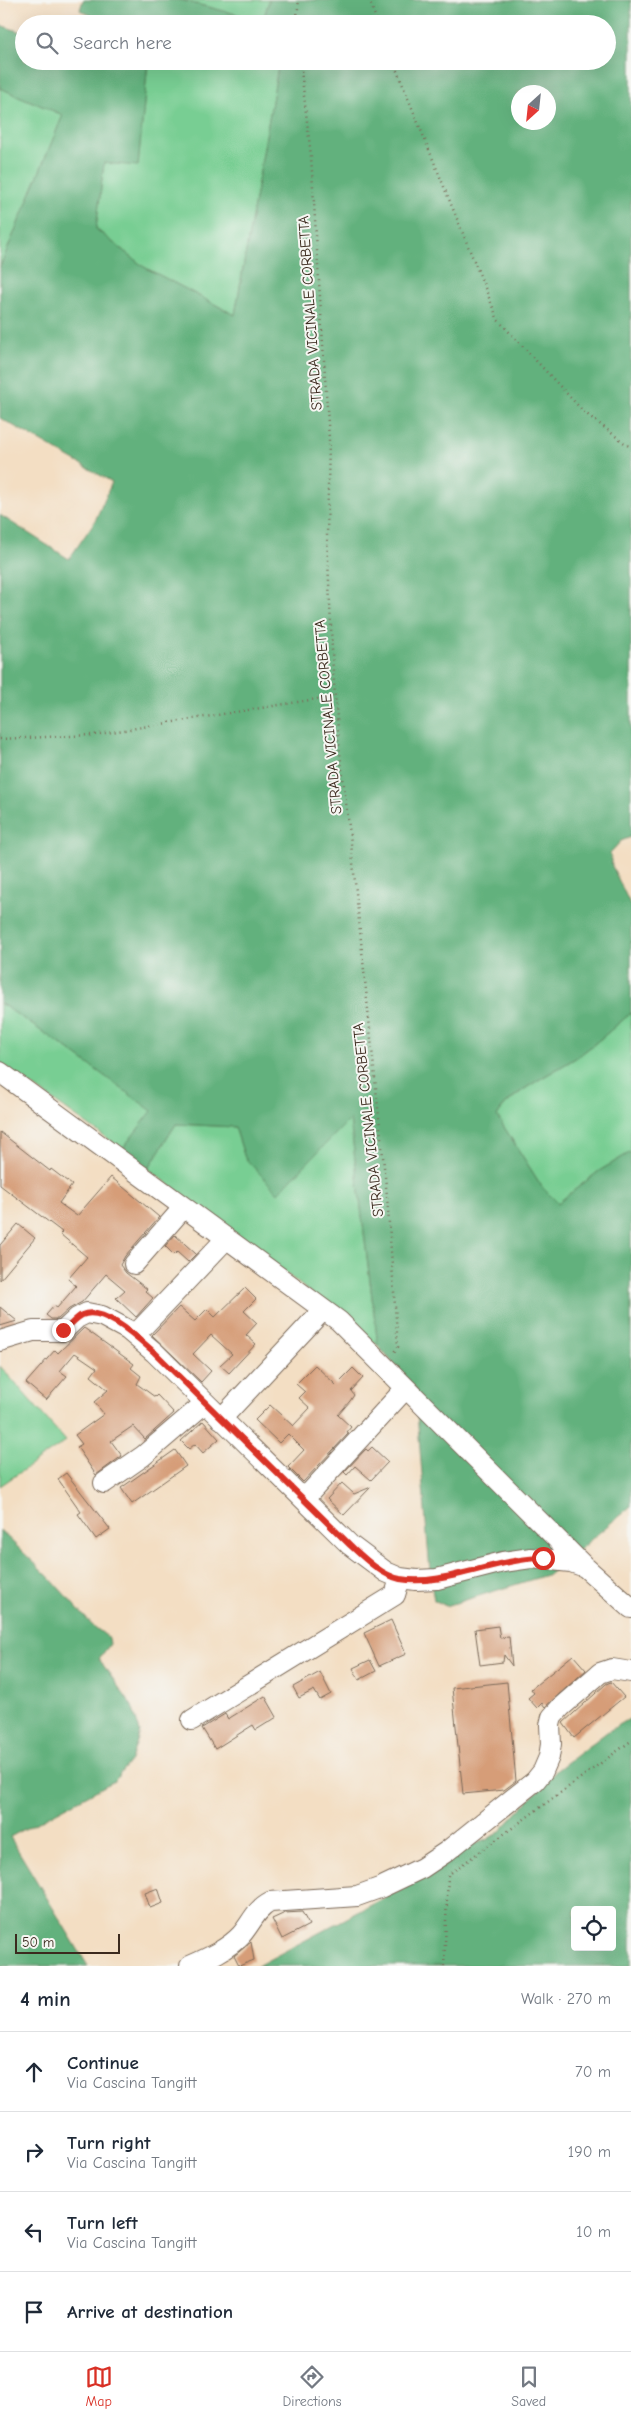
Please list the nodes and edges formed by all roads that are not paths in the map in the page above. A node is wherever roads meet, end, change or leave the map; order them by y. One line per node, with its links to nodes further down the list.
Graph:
1 (0, 1072): 2 (street)
2 (184, 1207): 3 (street); 4 (street)
3 (226, 1239): 5 (street); 6 (street)
4 (134, 1264)
5 (323, 1310): 8 (street); 10 (street)
6 (135, 1335): 7 (street); 9 (street)
7 (0, 1341)
8 (406, 1388): 12 (street); 13 (street)
9 (205, 1403): 10 (street); 11 (street)
10 (221, 1419): 12 (street)
11 (104, 1483)
12 (304, 1500): 14 (street)
13 (586, 1567): 14 (street); 15 (street)
14 (400, 1578): 17 (street)
15 (631, 1608)
16 (631, 1672): 18 (street)
17 (192, 1720)
18 (190, 1966)

